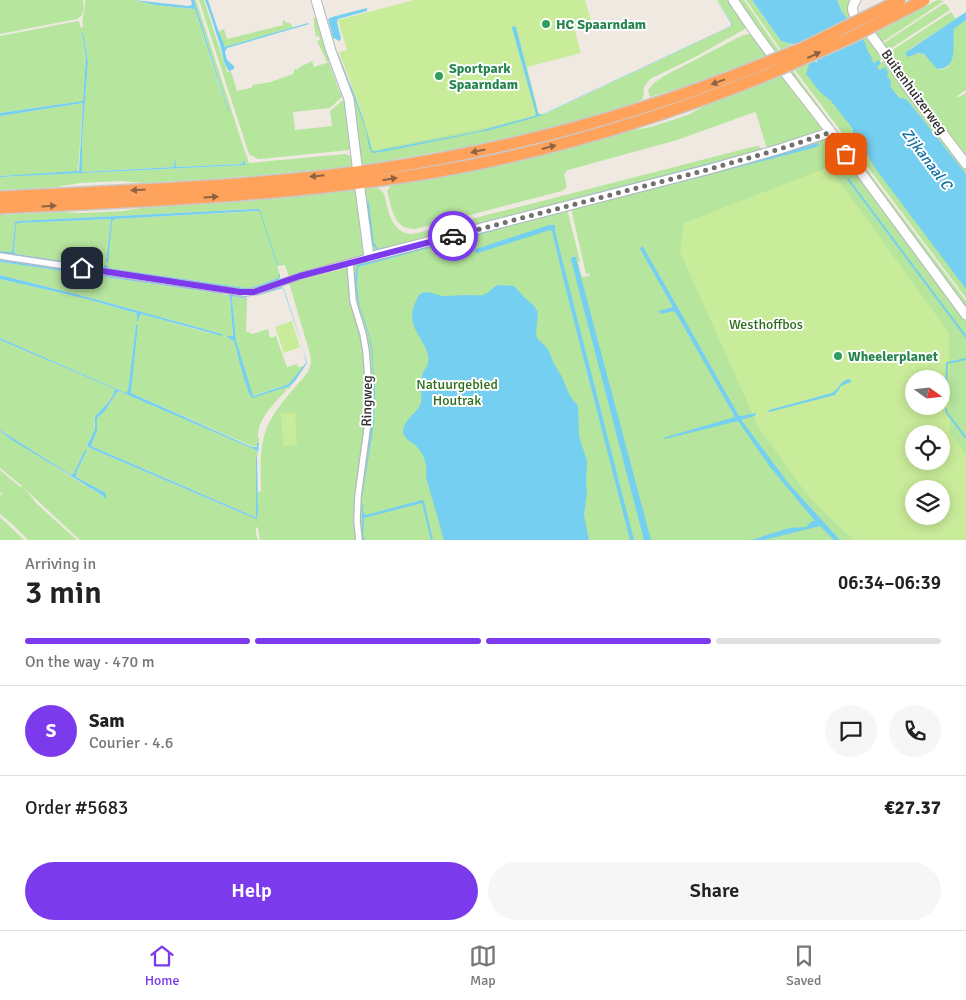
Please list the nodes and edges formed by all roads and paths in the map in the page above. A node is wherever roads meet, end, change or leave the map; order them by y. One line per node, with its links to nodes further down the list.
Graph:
1 (316, 0): 13 (street)
2 (734, 0): 8 (street)
3 (856, 0): 6 (street)
4 (900, 0): 9 (highway, bridge)
5 (924, 0): 9 (highway, one-way to 5, bridge)
6 (855, 16)
7 (871, 35): 12 (street, Buitenhuizerweg)
8 (771, 54)
9 (766, 69): 15 (highway, one-way to 15); 16 (highway, one-way to 9)
10 (786, 74): 11 (street)
11 (831, 132): 18 (street); 20 (street)
12 (966, 164)
13 (357, 165)
14 (360, 189): 18 (street)
15 (0, 197)
16 (0, 208)
17 (0, 256): 19 (street)
18 (369, 257): 19 (street)
19 (350, 263): 21 (street, Ringweg)
20 (966, 314)
21 (359, 540)

